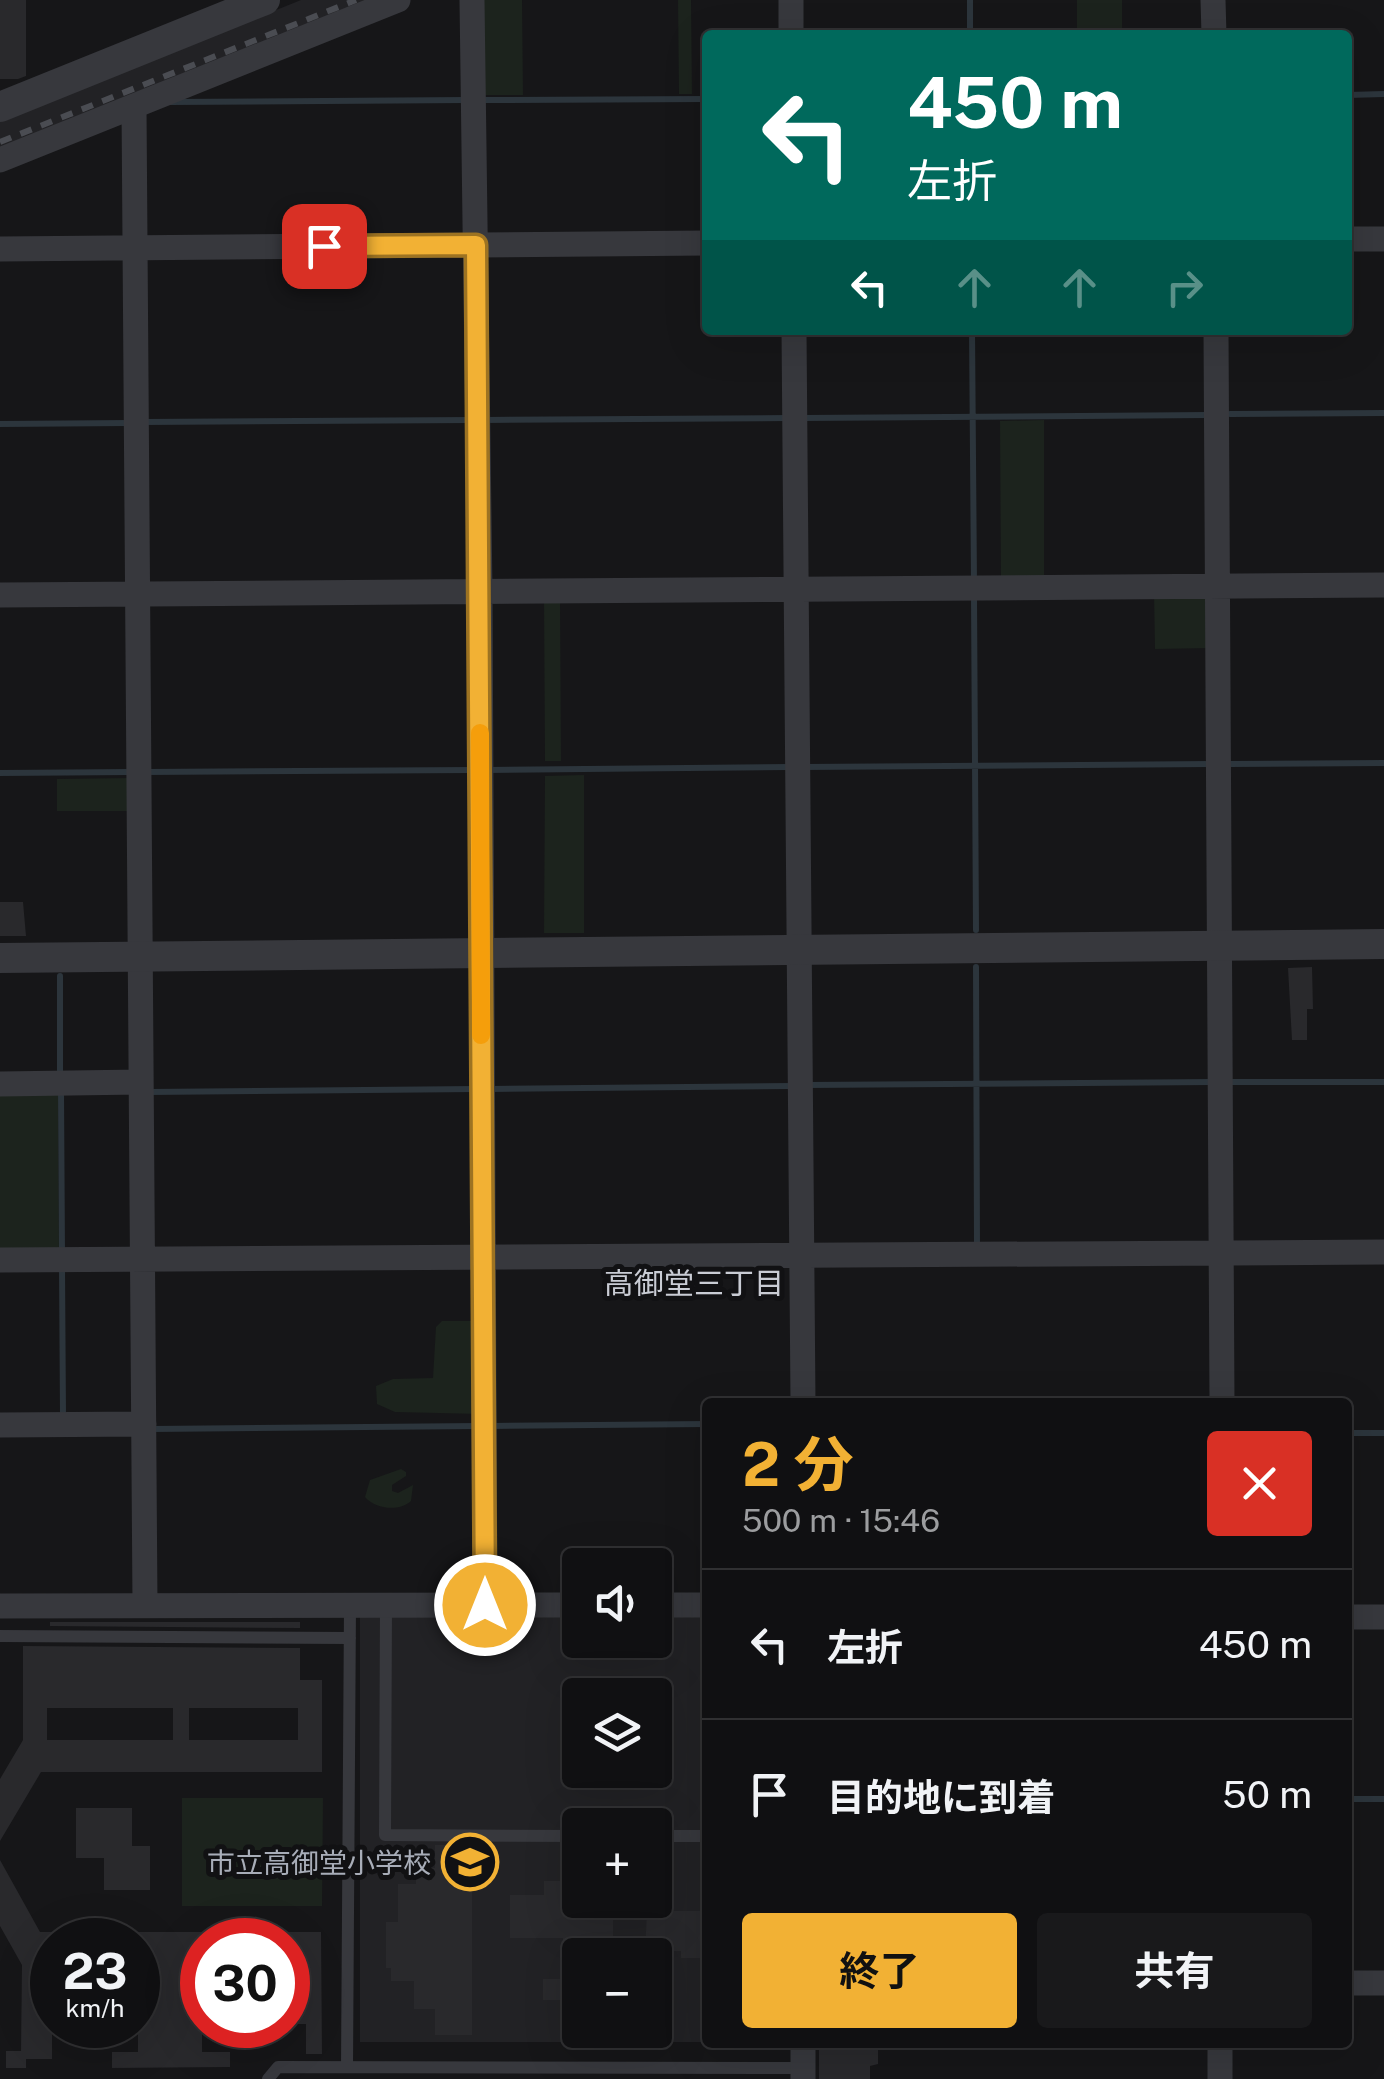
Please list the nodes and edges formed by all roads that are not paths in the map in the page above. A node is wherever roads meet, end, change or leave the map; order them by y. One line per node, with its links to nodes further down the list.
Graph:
1 (266, 0): 8 (street)
2 (398, 0): 9 (street)
3 (472, 0): 14 (street)
4 (791, 0): 6 (street)
5 (1213, 0): 7 (street)
6 (791, 30)
7 (1214, 30)
8 (0, 107)
9 (134, 107): 10 (street); 16 (street)
10 (0, 160)
11 (1352, 238): 12 (street)
12 (1384, 238)
13 (702, 243): 14 (street)
14 (476, 245): 16 (street); 22 (street)
15 (0, 248): 16 (street)
16 (135, 248): 23 (street)
17 (794, 335): 21 (street)
18 (1216, 335): 20 (street)
19 (1384, 585): 20 (street)
20 (1217, 586): 21 (street); 26 (street)
21 (796, 589): 22 (street); 27 (street)
22 (480, 591): 23 (street); 28 (street)
23 (138, 594): 24 (street); 29 (street)
24 (0, 595)
25 (1384, 944): 26 (street)
26 (1220, 946): 27 (street); 34 (street)
27 (799, 950): 28 (street); 35 (street)
28 (480, 952): 29 (street); 36 (street)
29 (140, 955): 30 (street); 31 (street)
30 (0, 958)
31 (141, 1082): 32 (street); 38 (street)
32 (0, 1084)
33 (1384, 1252): 34 (street)
34 (1221, 1253): 35 (street); 40 (street)
35 (802, 1257): 36 (street); 39 (street)
36 (483, 1258): 38 (street); 46 (street)
37 (0, 1260): 38 (street)
38 (143, 1260): 41 (street)
39 (802, 1398)
40 (1222, 1398)
41 (144, 1424): 42 (street); 50 (street)
42 (0, 1425)
43 (702, 1604): 48 (street)
44 (350, 1605): 45 (street); 50 (street); 54 (lane)
45 (386, 1605): 46 (street); 55 (lane)
46 (485, 1605): 47 (street)
47 (562, 1605)
48 (672, 1605)
49 (0, 1606): 50 (street)
50 (145, 1606)
51 (1352, 1616): 52 (street)
52 (1384, 1617)
53 (0, 1636): 54 (lane)
54 (350, 1638): 62 (lane)
55 (562, 1836)
56 (672, 1836): 57 (lane)
57 (702, 1836)
58 (1352, 1982): 59 (street)
59 (1384, 1983)
60 (1220, 2048): 64 (street)
61 (803, 2063): 62 (lane)
62 (346, 2067): 63 (lane)
63 (268, 2079)
64 (1220, 2079)

